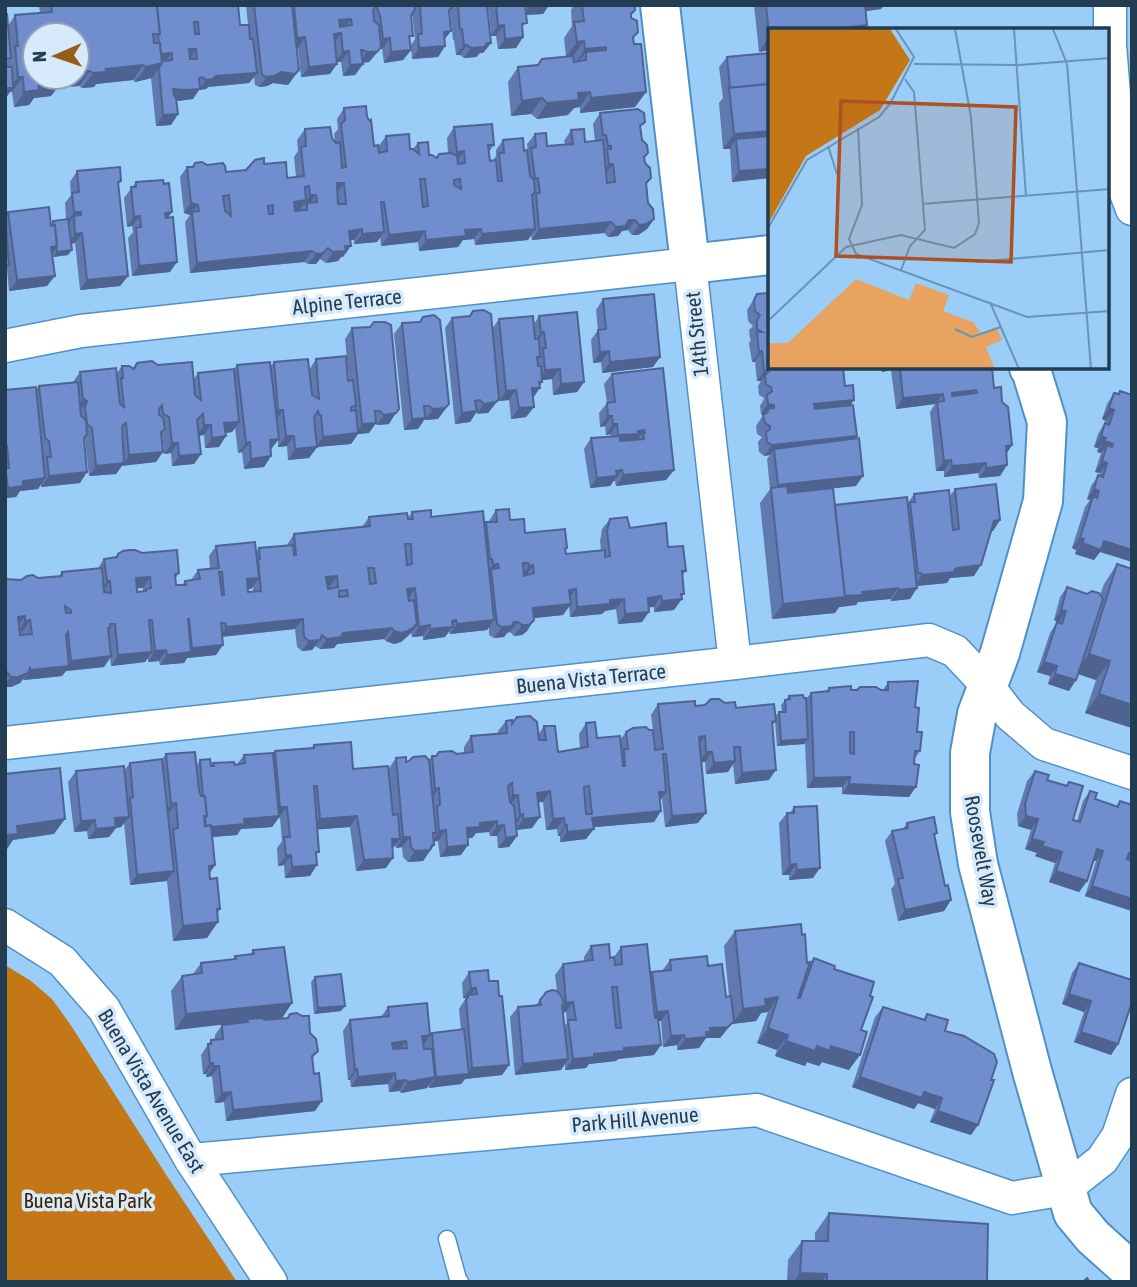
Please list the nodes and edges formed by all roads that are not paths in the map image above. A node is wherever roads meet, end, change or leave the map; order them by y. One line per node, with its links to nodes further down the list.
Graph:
1 (660, 5): 5 (street, 14th Street)
2 (1110, 5): 3 (street)
3 (1132, 209)
4 (768, 255): 5 (street)
5 (690, 264): 6 (street, Alpine Terrace); 8 (street, 14th Street)
6 (5, 346)
7 (1029, 369): 9 (street, Roosevelt Way)
8 (735, 663): 9 (street, Buena Vista Terrace); 10 (street, Buena Vista Terrace)
9 (987, 685): 11 (street, Buena Vista Terrace); 15 (street, Roosevelt Way)
10 (5, 743)
11 (1132, 773)
12 (5, 925): 14 (street, Buena Vista Avenue East)
13 (1132, 1094): 15 (street)
14 (191, 1160): 15 (street, Park Hill Avenue); 18 (street, Buena Vista Avenue East)
15 (1065, 1189): 17 (street, Roosevelt Way)
16 (447, 1240): 19 (lane)
17 (1132, 1272)
18 (271, 1282)
19 (460, 1282)

